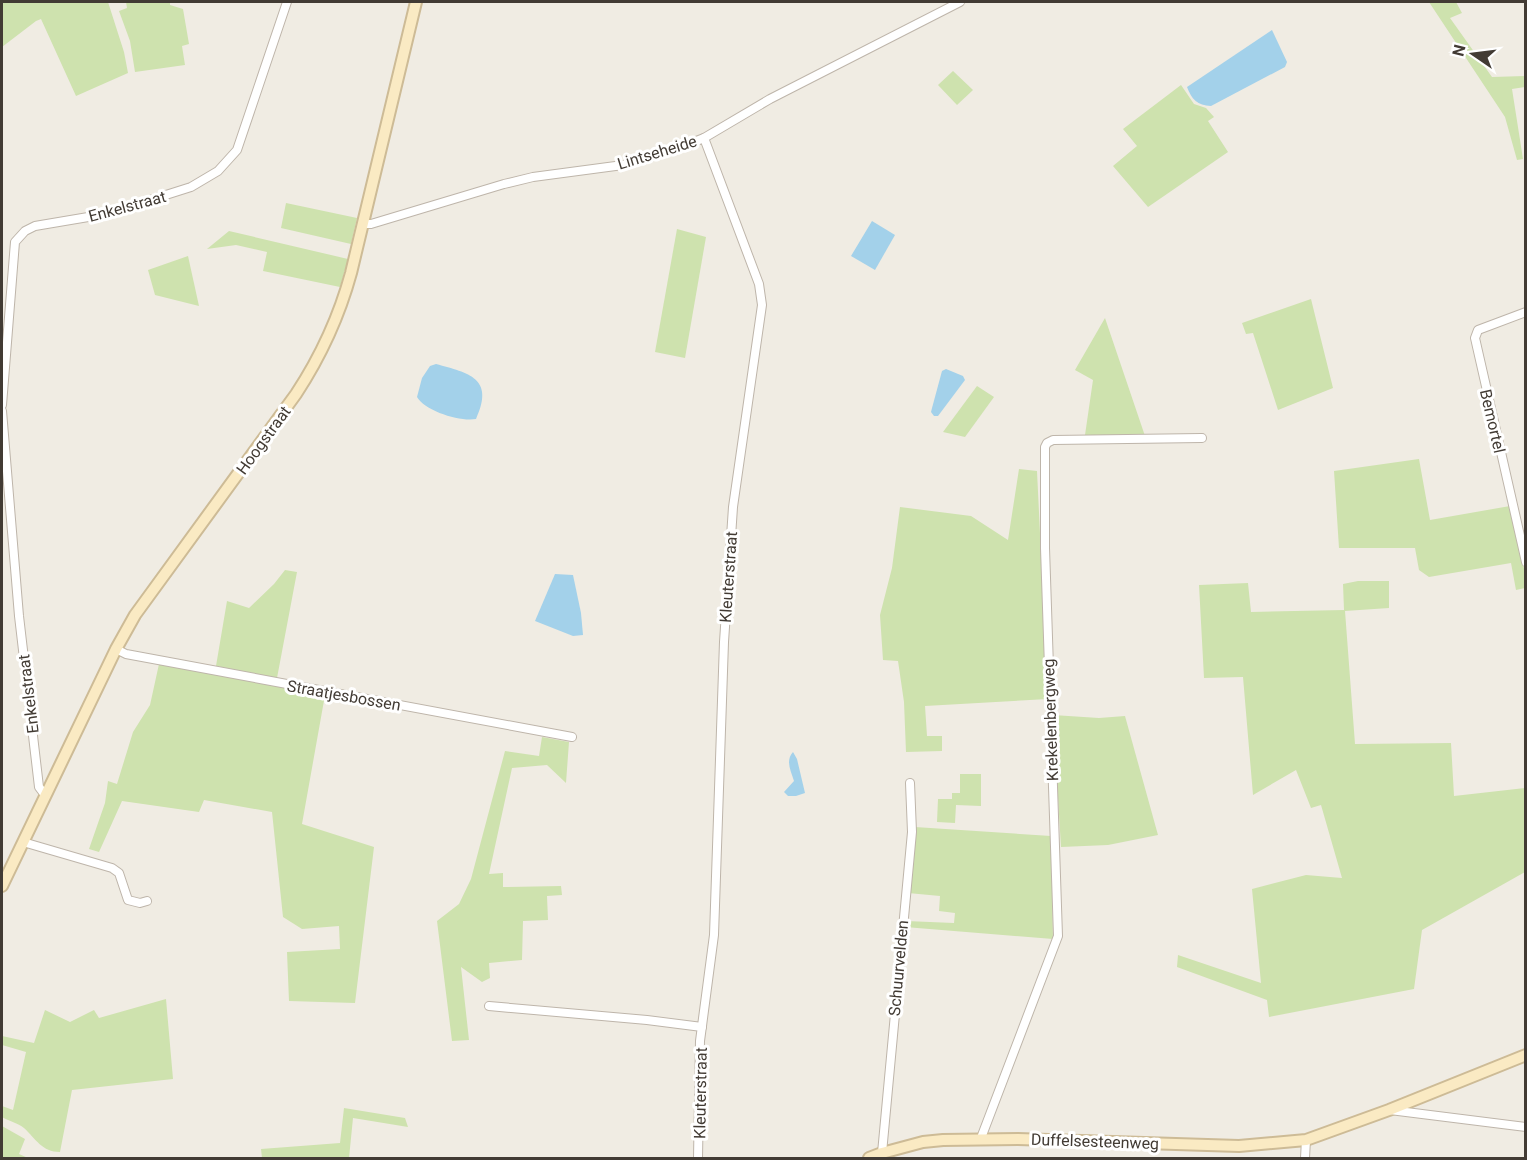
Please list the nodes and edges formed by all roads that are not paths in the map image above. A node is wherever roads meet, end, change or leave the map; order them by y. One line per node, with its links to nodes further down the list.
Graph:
1 (287, 2): 7 (street, Enkelstraat)
2 (416, 2): 5 (street, Hoogstraat)
3 (960, 2): 4 (street, Lintseheide)
4 (704, 138): 5 (street, Lintseheide); 19 (street, Kleuterstraat)
5 (363, 224): 11 (street, Hoogstraat)
6 (1526, 312): 10 (street, Bemortel)
7 (2, 405)
8 (2, 411): 14 (street, Enkelstraat)
9 (1202, 438): 23 (street, Krekelenbergweg)
10 (1526, 562)
11 (116, 649): 12 (street, Straatjesbossen); 14 (street, Hoogstraat)
12 (572, 737)
13 (910, 783): 25 (street, Schuurvelden)
14 (45, 795): 15 (street, Hoogstraat)
15 (23, 842): 16 (street, Hoogstraat); 17 (street)
16 (2, 886)
17 (147, 901)
18 (489, 1006): 19 (street, Kleuterstraat)
19 (702, 1027): 26 (street, Kleuterstraat)
20 (1526, 1055): 21 (street, Duffelsesteenweg)
21 (1389, 1110): 22 (street, Duffelsesteenweg); 24 (street, Duffelsesteenweg)
22 (1526, 1127)
23 (981, 1138): 24 (street, Duffelsesteenweg); 25 (street, Duffelsesteenweg)
24 (1306, 1140): 28 (street)
25 (882, 1153): 27 (street, Duffelsesteenweg)
26 (698, 1158)
27 (869, 1158)
28 (1305, 1158)

